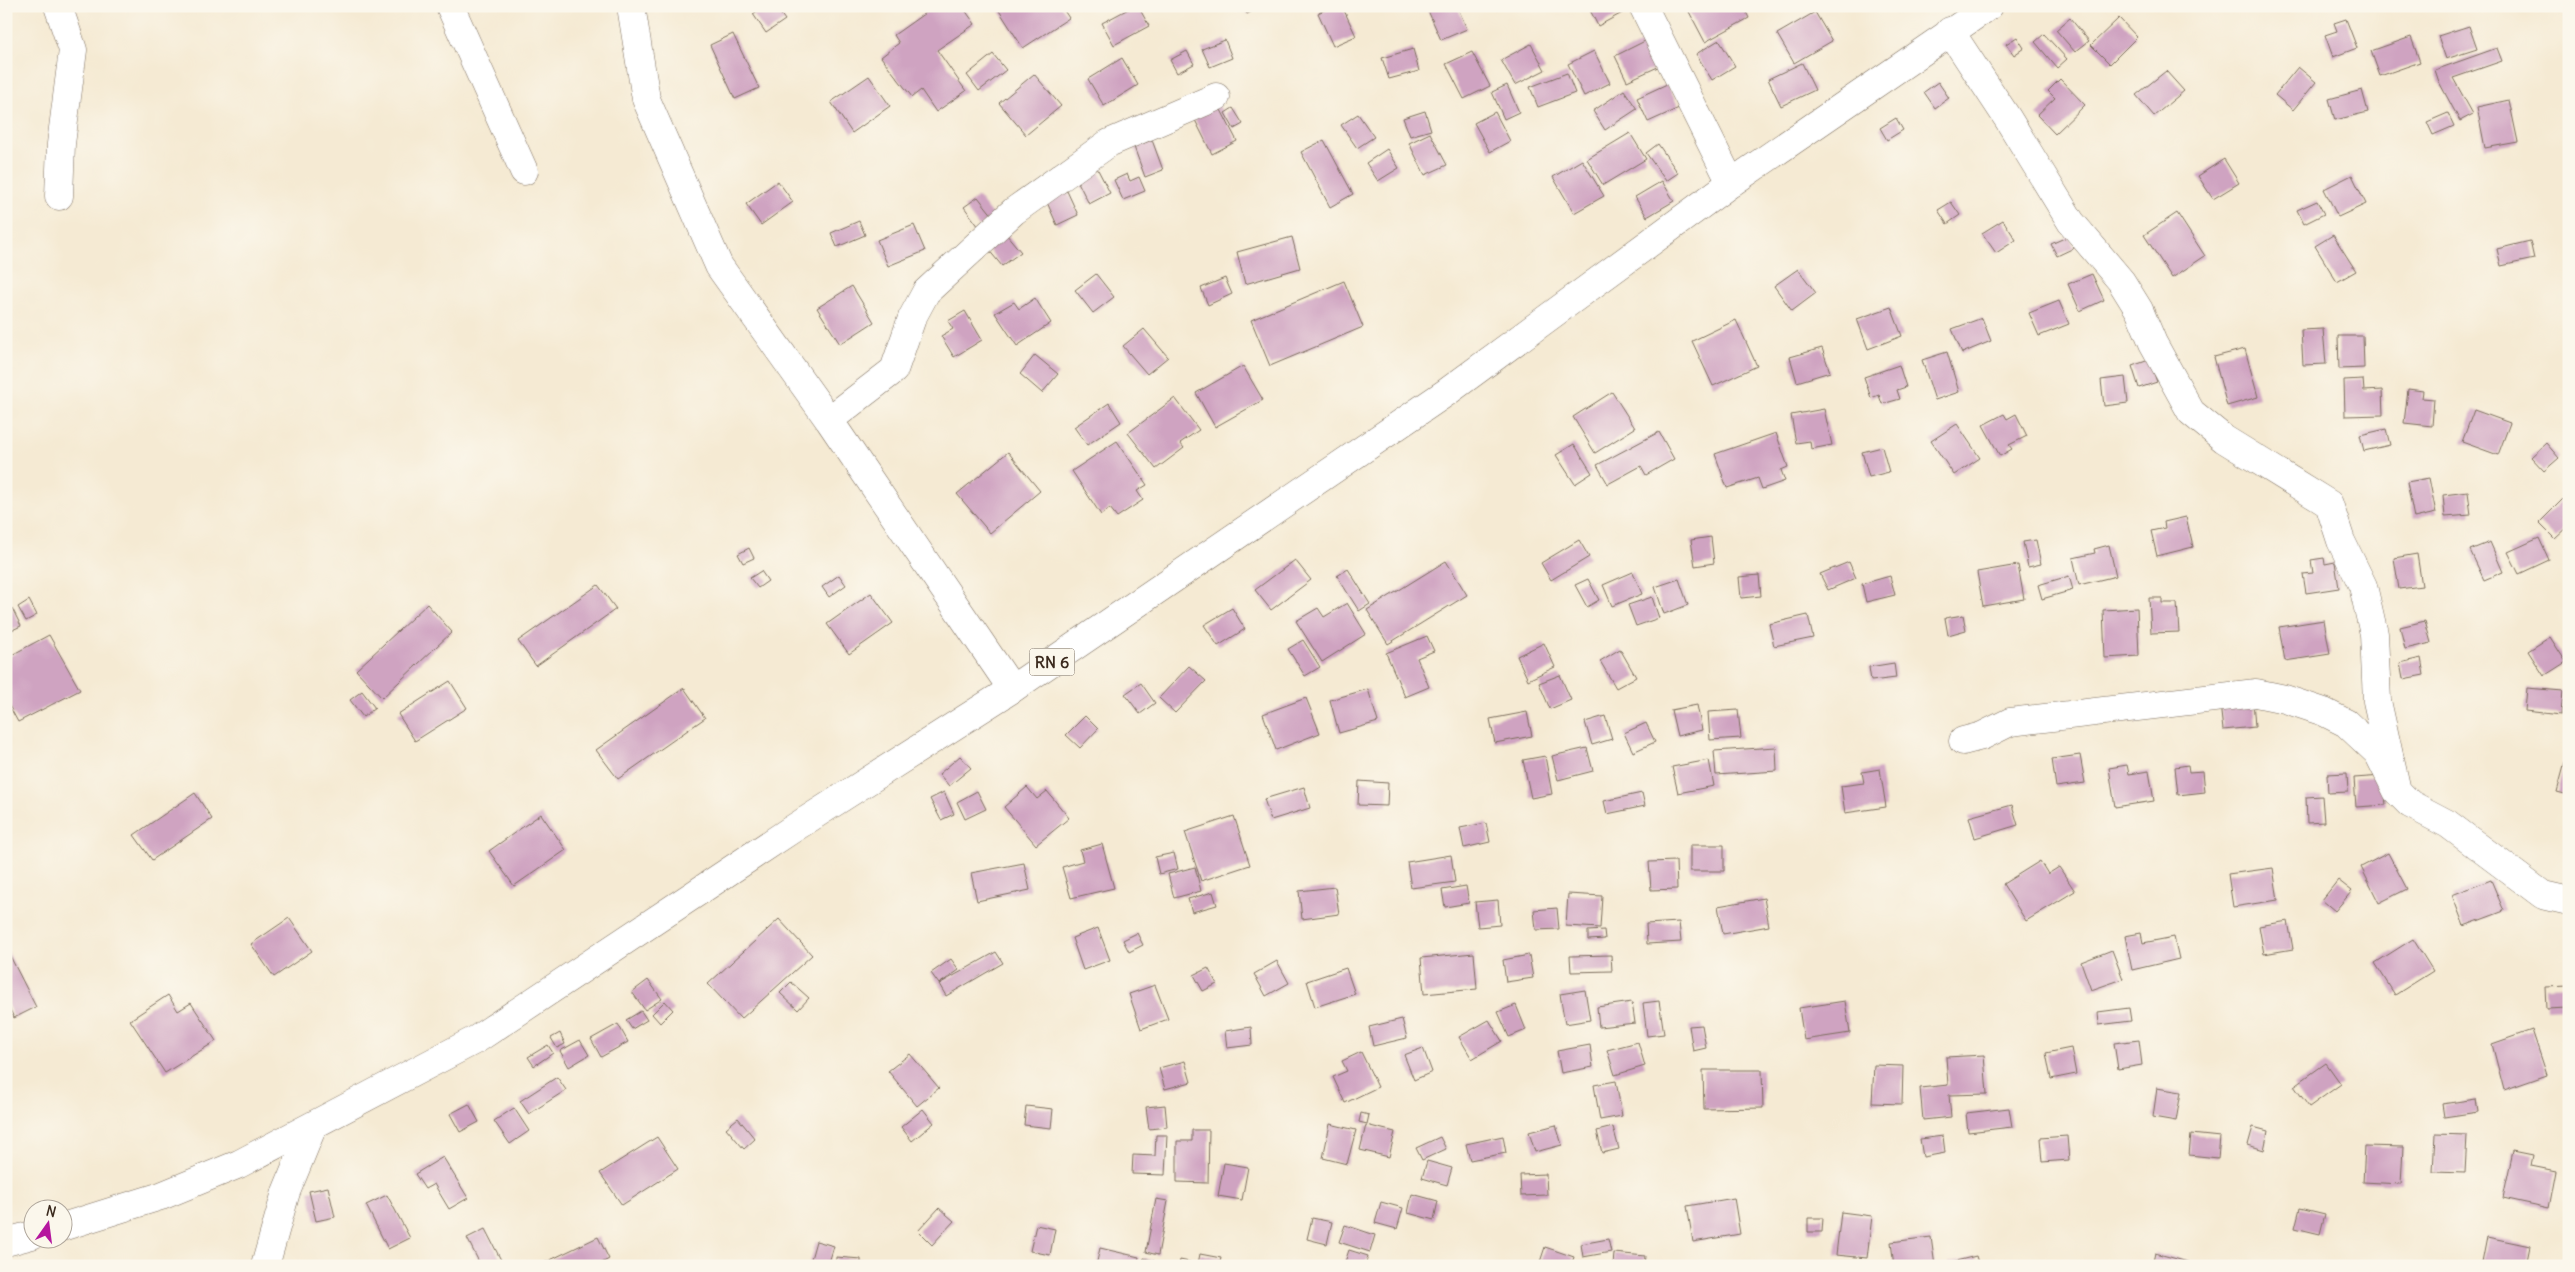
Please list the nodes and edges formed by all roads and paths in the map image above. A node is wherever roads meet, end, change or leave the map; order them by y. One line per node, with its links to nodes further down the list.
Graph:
1 (58, 6): 10 (street)
2 (450, 6): 8 (street)
3 (631, 6): 11 (street)
4 (1643, 6): 9 (street)
5 (1989, 6): 6 (street, RN 6)
6 (1950, 31): 9 (street, RN 6); 14 (street)
7 (1216, 97): 11 (street)
8 (524, 171)
9 (1731, 183): 12 (street, RN 6)
10 (59, 196)
11 (829, 420): 12 (street)
12 (1012, 689): 16 (street, RN 6)
13 (1963, 741): 14 (street)
14 (2397, 792): 15 (street)
15 (2569, 901)
16 (314, 1126): 17 (street, RN 6); 20 (street)
17 (72, 1224)
18 (22, 1238): 19 (street)
19 (6, 1242)
20 (265, 1266)

